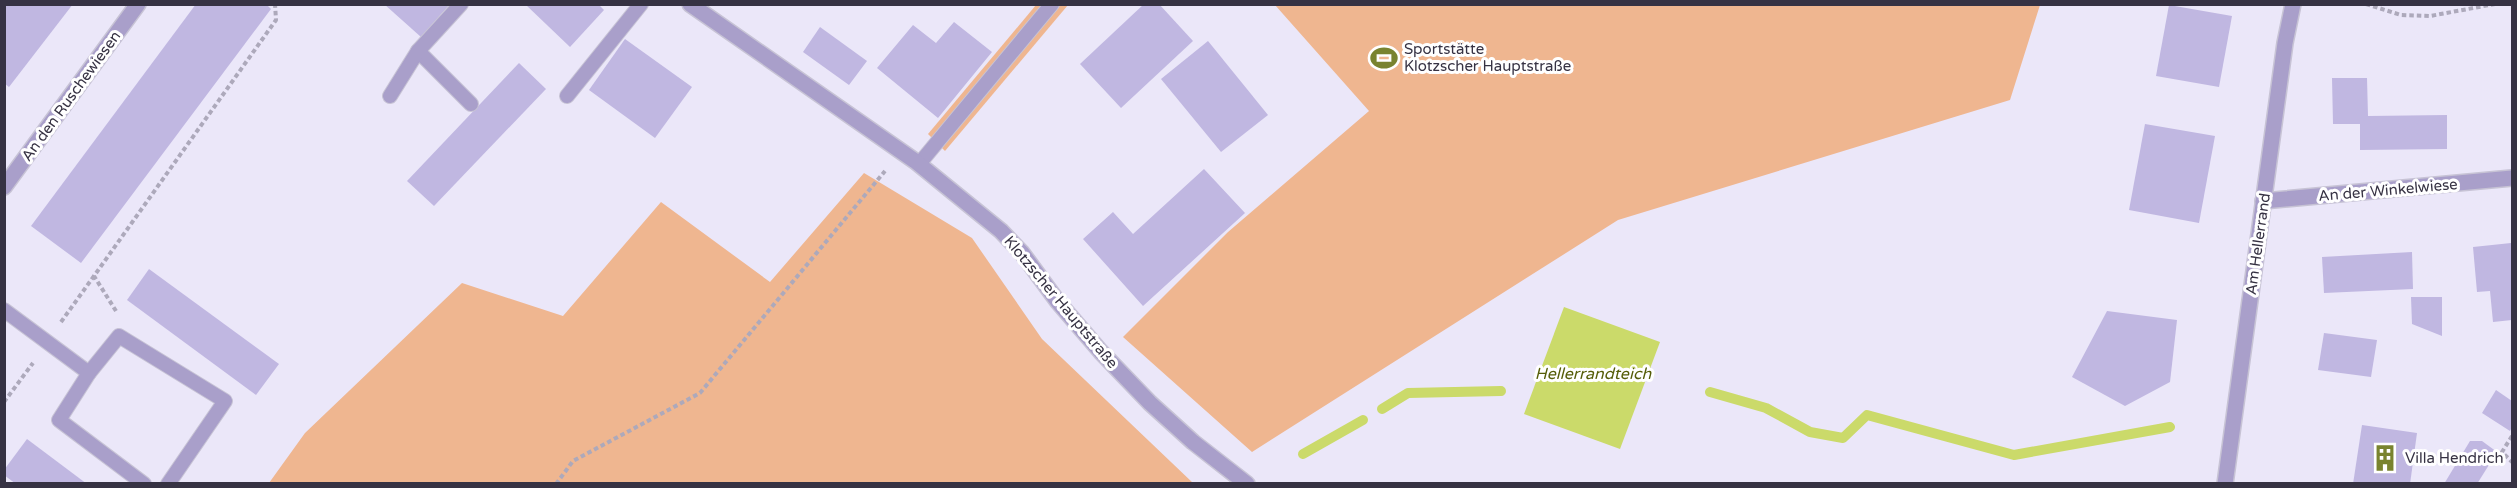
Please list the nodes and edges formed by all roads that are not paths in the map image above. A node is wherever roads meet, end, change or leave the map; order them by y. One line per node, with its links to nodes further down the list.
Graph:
1 (138, 4): 13 (street, An den Ruschewiesen)
2 (461, 4): 7 (lane)
3 (642, 4): 9 (lane)
4 (690, 4): 11 (street, Klotzscher Hauptstraße)
5 (1052, 4): 11 (lane)
6 (2293, 4): 14 (street, Am Hellerrand)
7 (418, 51): 8 (lane); 10 (lane)
8 (390, 96)
9 (567, 96)
10 (471, 104)
11 (920, 164): 19 (street, Klotzscher Hauptstraße)
12 (2512, 178): 14 (street, An der Winkelwiese)
13 (4, 187)
14 (2263, 201): 20 (street, Am Hellerrand)
15 (4, 310): 16 (lane)
16 (89, 373): 17 (lane); 18 (lane)
17 (144, 483)
18 (168, 483)
19 (1247, 483)
20 (2225, 483)

